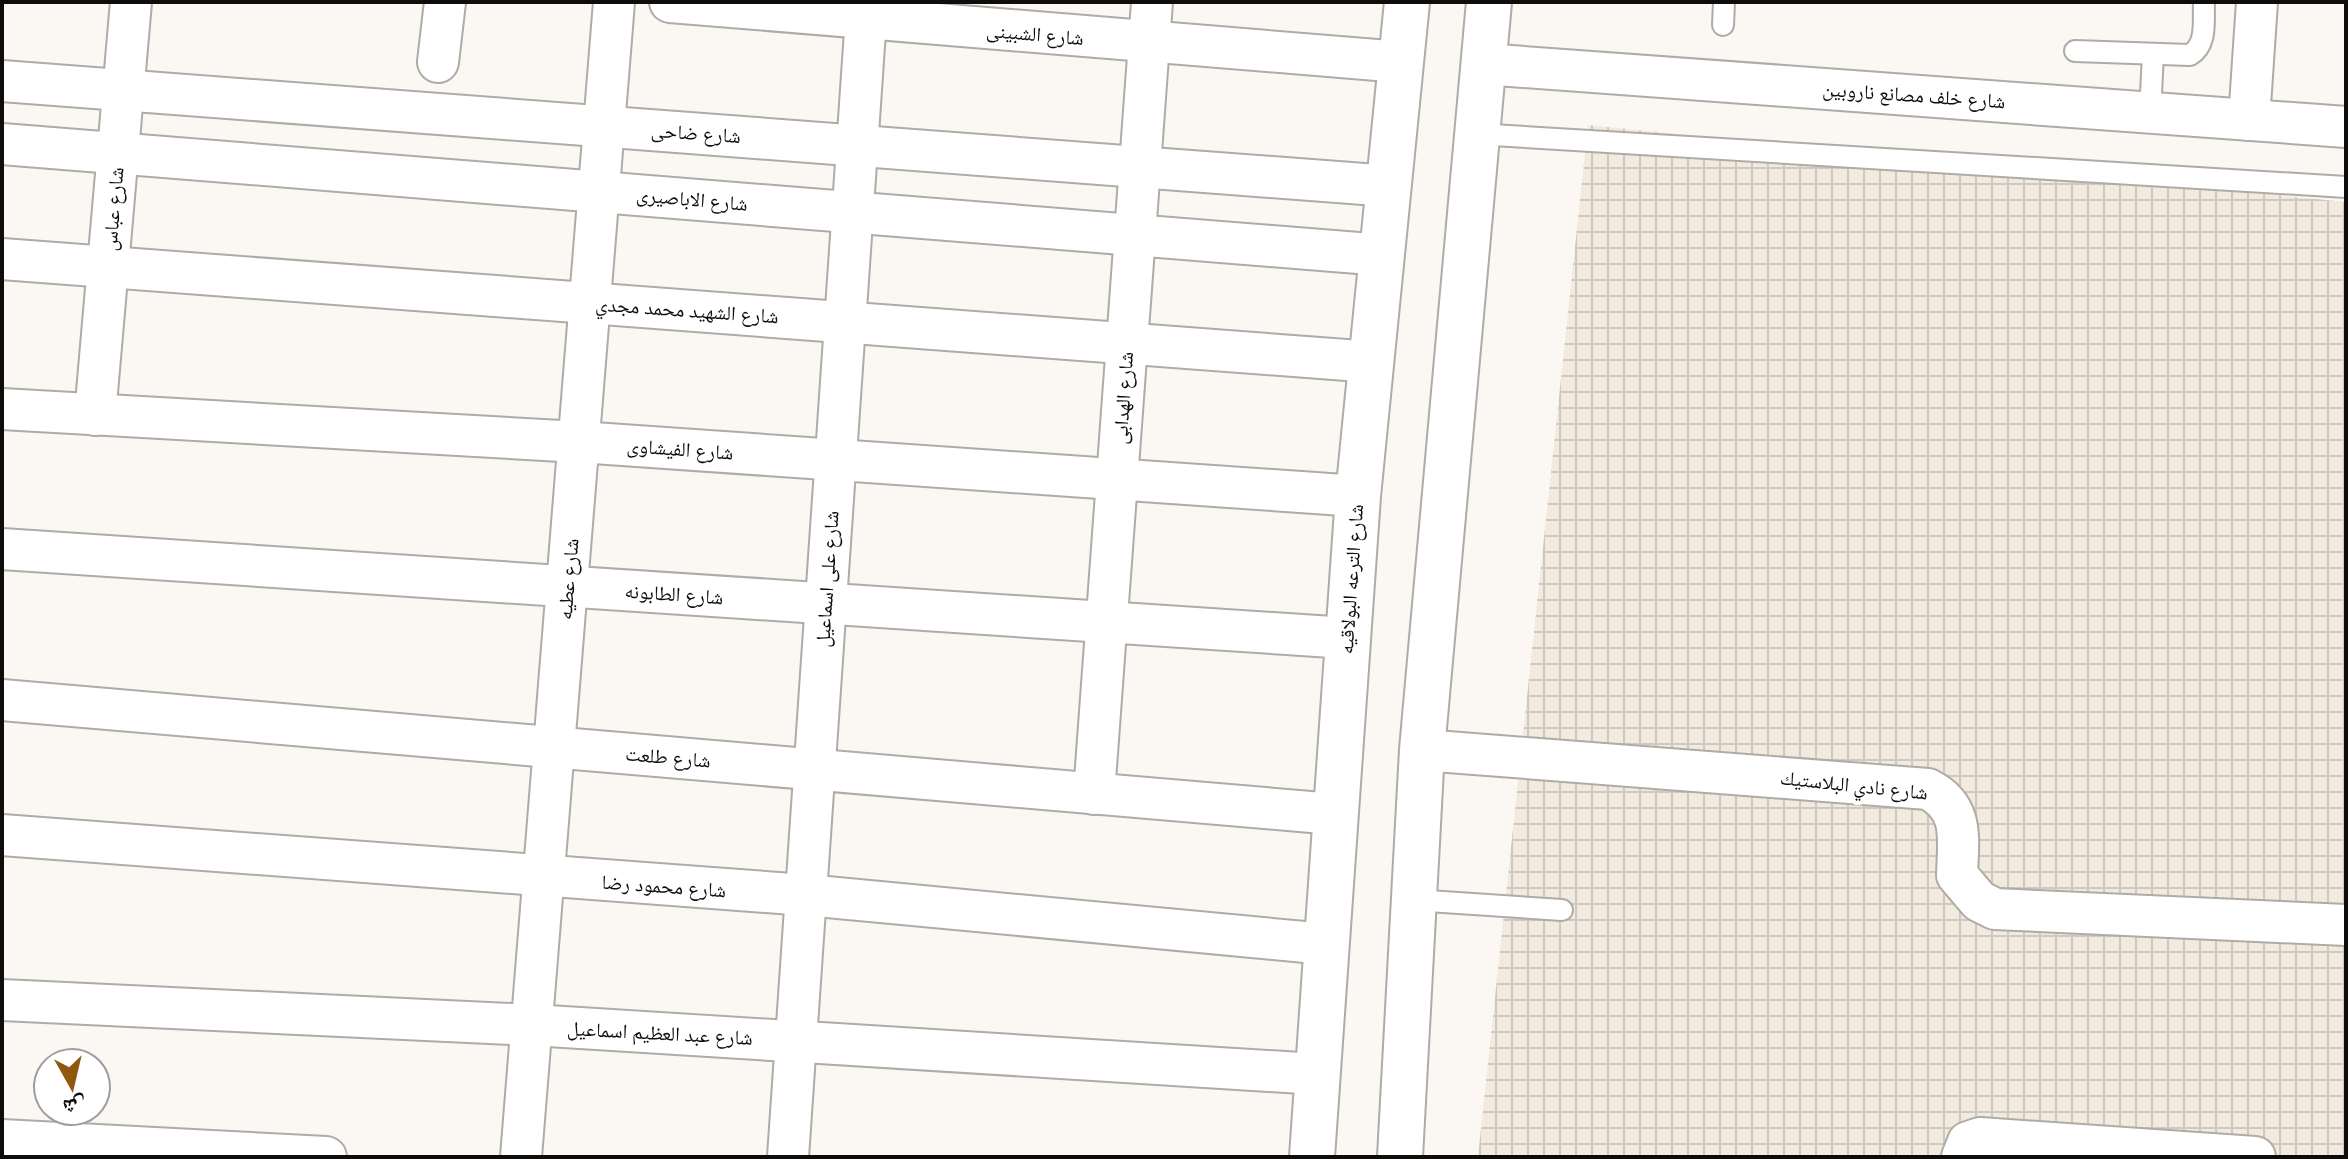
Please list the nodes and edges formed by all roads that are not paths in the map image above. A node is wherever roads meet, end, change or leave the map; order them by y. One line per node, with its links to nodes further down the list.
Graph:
1 (131, 2): 20 (street, شارع عباس)
2 (445, 2): 16 (street)
3 (614, 2): 23 (street, شارع عطيه)
4 (670, 2): 11 (street, شارع الشبينى)
5 (1152, 2): 13 (street, شارع الهدابى)
6 (1407, 2): 17 (street, شارع الترعه البولاقيه)
7 (1489, 2): 18 (street)
8 (1724, 2): 12 (lane)
9 (2204, 2): 15 (lane)
10 (2257, 2): 22 (street)
11 (867, 11): 13 (street, شارع الشبينى); 27 (street, شارع على اسماعيل)
12 (1723, 25)
13 (1149, 43): 17 (street, شارع الشبينى); 29 (street, شارع الهدابى)
14 (2075, 51): 15 (lane)
15 (2153, 54): 21 (lane)
16 (438, 62)
17 (1401, 62): 30 (street, شارع الترعه البولاقيه)
18 (1483, 64): 21 (street, شارع خلف مصانع ناروبين); 25 (street)
19 (2, 81): 20 (street, شارع ضاحى)
20 (124, 90): 23 (street, شارع ضاحى); 28 (street, شارع عباس)
21 (2150, 113): 22 (street, شارع خلف مصانع ناروبين)
22 (2249, 120): 24 (street, شارع خلف مصانع ناروبين)
23 (604, 127): 27 (street, شارع ضاحى); 32 (street, شارع عطيه)
24 (2346, 127)
25 (1476, 134): 31 (lane); 55 (street)
26 (2, 144): 28 (street, شارع الاباصيرى)
27 (857, 145): 29 (street, شارع ضاحى); 33 (street, شارع على اسماعيل)
28 (118, 153): 32 (street, شارع الاباصيرى); 37 (street, شارع عباس)
29 (1140, 167): 30 (street, شارع ضاحى); 34 (street, شارع الهدابى)
30 (1390, 186): 35 (street, شارع الترعه البولاقيه)
31 (2346, 187)
32 (599, 192): 33 (street, شارع الاباصيرى); 38 (street, شارع عطيه)
33 (853, 212): 34 (street, شارع الاباصيرى); 39 (street, شارع على اسماعيل)
34 (1135, 235): 35 (street, شارع الاباصيرى); 40 (street, شارع الهدابى)
35 (1383, 255): 41 (street, شارع الترعه البولاقيه)
36 (2, 259): 37 (street, شارع الشهيد محمد مجدي)
37 (108, 267): 38 (street, شارع الشهيد محمد مجدي); 43 (street, شارع عباس)
38 (590, 303): 39 (street, شارع الشهيد محمد مجدي); 44 (street, شارع عطيه)
39 (845, 322): 40 (street, شارع الشهيد محمد مجدي); 45 (street, شارع على اسماعيل)
40 (1127, 343): 41 (street, شارع الشهيد محمد مجدي); 46 (street, شارع الهدابى)
41 (1373, 362): 47 (street, شارع الترعه البولاقيه)
42 (2, 409): 43 (street, شارع الفيشاوى)
43 (95, 415): 44 (street, شارع الفيشاوى)
44 (579, 442): 45 (street, شارع الفيشاوى); 49 (street, شارع عطيه)
45 (835, 460): 46 (street, شارع الفيشاوى); 50 (street, شارع على اسماعيل)
46 (1117, 479): 47 (street, شارع الفيشاوى); 51 (street, شارع الهدابى)
47 (1358, 496): 52 (street, شارع الترعه البولاقيه)
48 (2, 549): 49 (street, شارع الطابونه)
49 (567, 586): 50 (street, شارع الطابونه); 54 (street, شارع عطيه)
50 (825, 604): 51 (street, شارع الطابونه); 56 (street, شارع على اسماعيل)
51 (1106, 622): 52 (street, شارع الطابونه); 57 (street, شارع الهدابى)
52 (1347, 638): 58 (street, شارع الترعه البولاقيه)
53 (2, 700): 54 (street, شارع طلعت)
54 (554, 747): 56 (street, شارع طلعت); 60 (street, شارع عطيه)
55 (1422, 750): 62 (street); 64 (street, شارع نادي البلاستيك)
56 (814, 771): 57 (street, شارع طلعت); 61 (street, شارع على اسماعيل)
57 (1094, 794): 58 (street, شارع طلعت)
58 (1334, 814): 65 (street, شارع الترعه البولاقيه)
59 (2, 835): 60 (street, شارع محمود رضا)
60 (544, 878): 61 (street, شارع محمود رضا); 67 (street, شارع عطيه)
61 (806, 895): 65 (street, شارع محمود رضا); 68 (street, شارع على اسماعيل)
62 (1413, 900): 63 (lane); 75 (street)
63 (1562, 910)
64 (2346, 925)
65 (1326, 944): 69 (street, شارع الترعه البولاقيه)
66 (2, 1000): 67 (street, شارع عبد العظيم اسماعيل)
67 (532, 1025): 68 (street, شارع عبد العظيم اسماعيل); 72 (street, شارع عطيه)
68 (795, 1041): 69 (street, شارع عبد العظيم اسماعيل); 73 (street, شارع على اسماعيل)
69 (1317, 1074): 74 (street, شارع الترعه البولاقيه)
70 (2, 1140): 71 (street)
71 (326, 1157)
72 (521, 1157)
73 (788, 1157)
74 (1312, 1157)
75 (1400, 1157)
76 (1962, 1157): 77 (street)
77 (2255, 1157)

